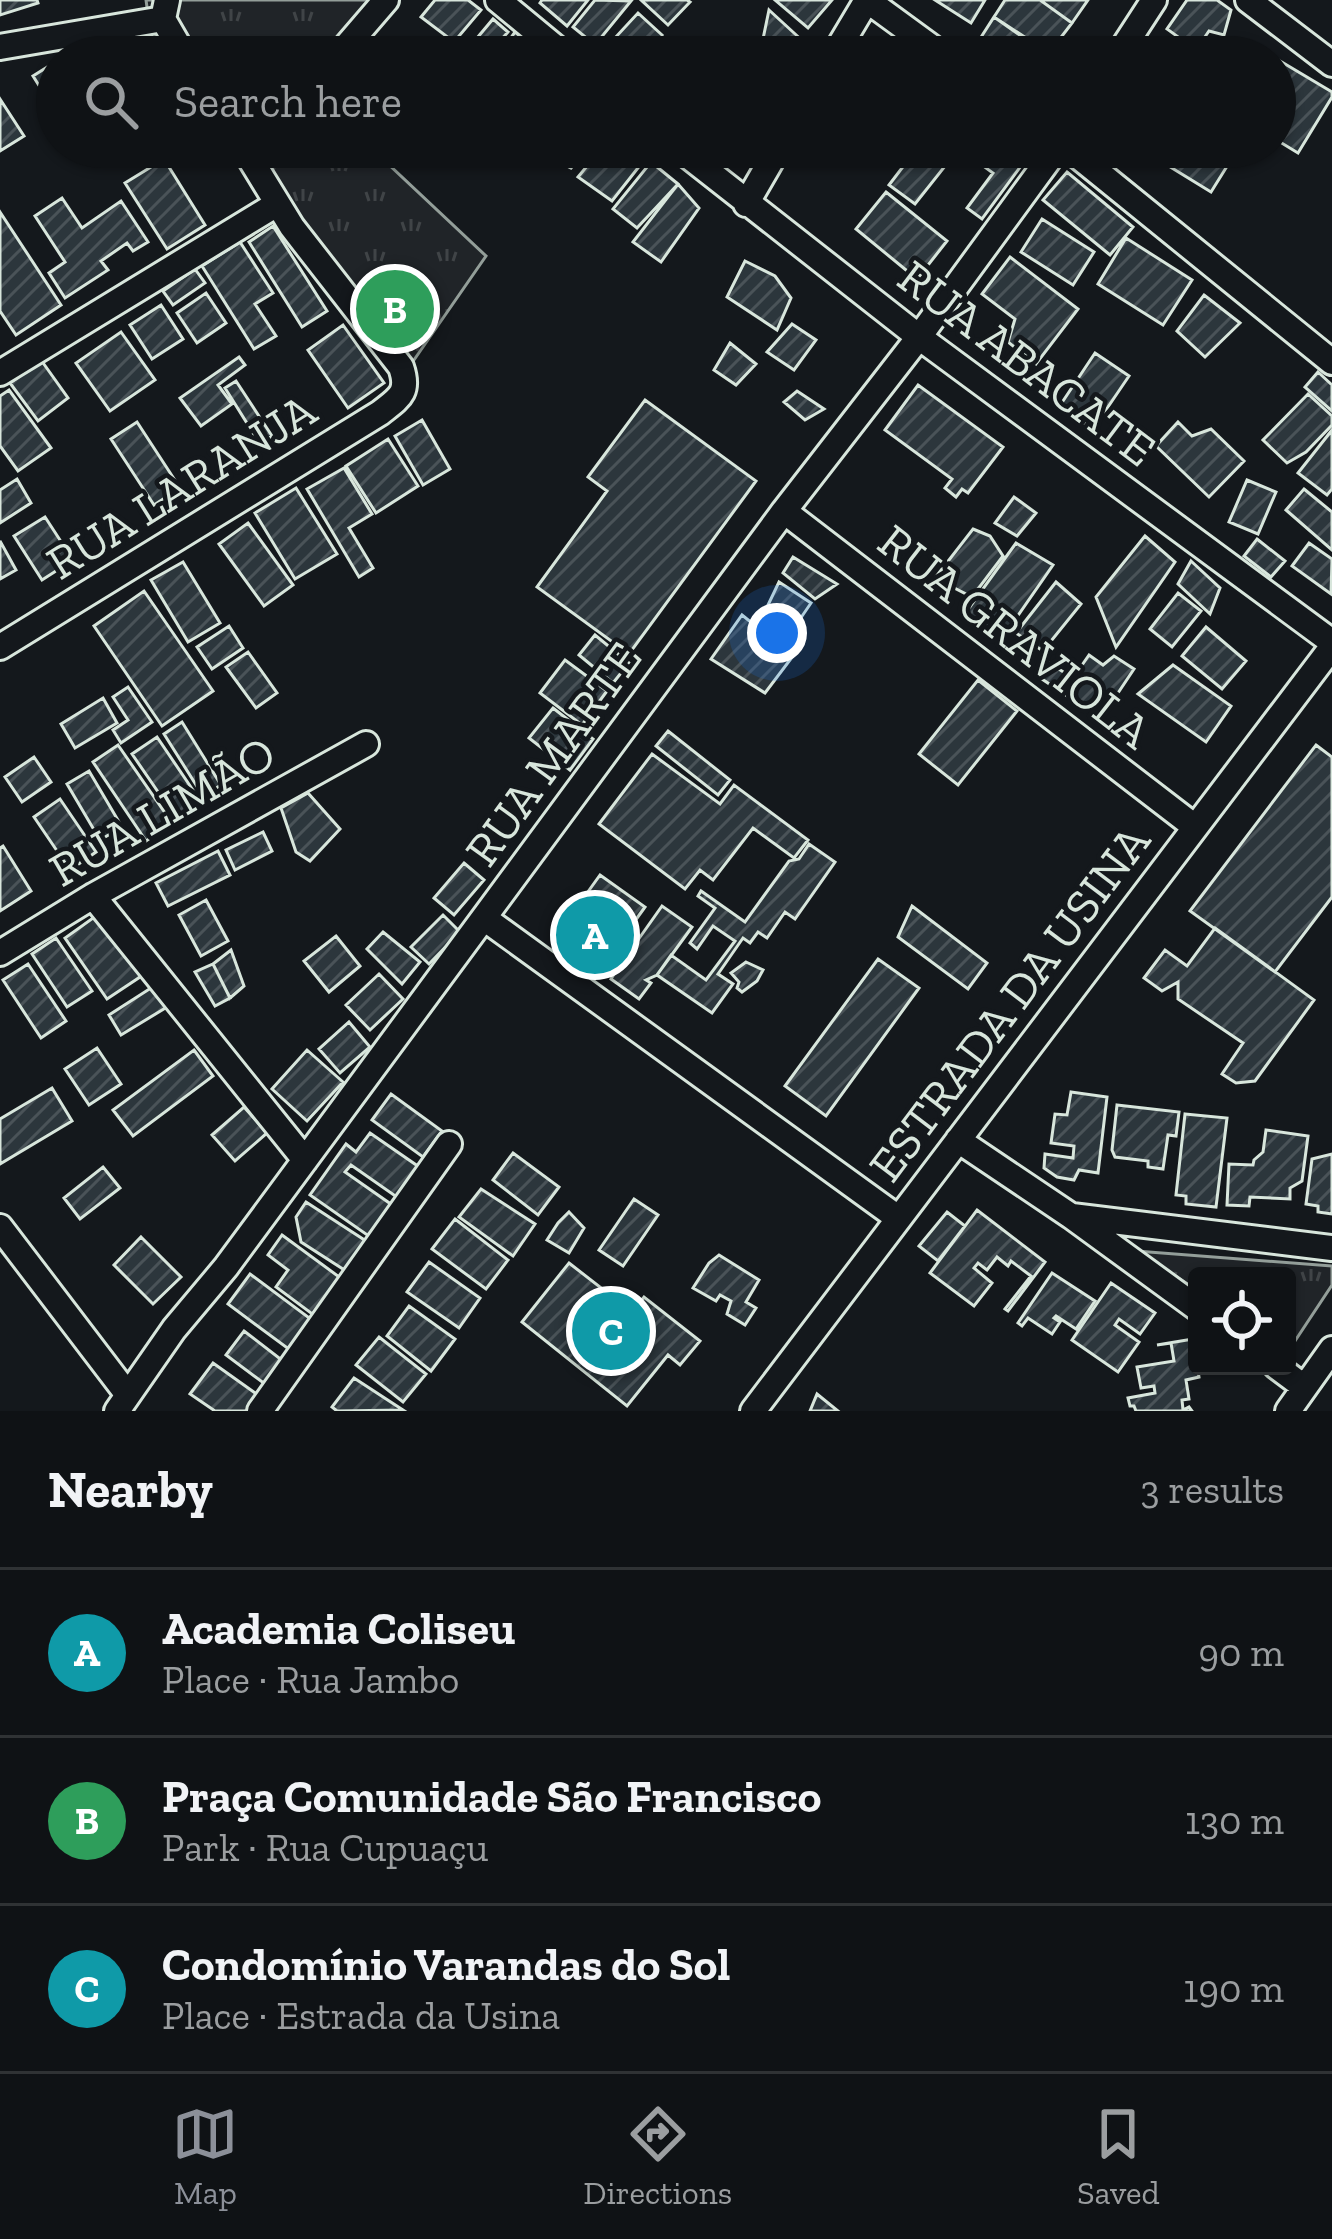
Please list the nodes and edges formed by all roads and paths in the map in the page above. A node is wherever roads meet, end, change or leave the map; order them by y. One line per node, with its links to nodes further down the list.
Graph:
1 (386, 0): 8 (street)
2 (498, 0): 9 (street)
3 (867, 0): 10 (street); 11 (street)
4 (1154, 0): 12 (street)
5 (1248, 0): 13 (street)
6 (165, 9): 7 (street)
7 (48, 36)
8 (355, 36)
9 (542, 36)
10 (846, 36)
11 (916, 36)
12 (1131, 36)
13 (1295, 36)
14 (1296, 37): 17 (street)
15 (36, 39): 16 (street)
16 (0, 47)
17 (1332, 64)
18 (258, 168): 24 (street)
19 (703, 168): 23 (street, RUA ABACATE)
20 (767, 168): 23 (street)
21 (1043, 168): 25 (street, RUA MARTE)
22 (1093, 168): 26 (street)
23 (746, 203): 25 (street, RUA ABACATE)
24 (277, 204): 27 (street); 30 (street, RUA LARANJA)
25 (919, 337): 28 (street, RUA MARTE); 29 (street, RUA ABACATE)
26 (1332, 362)
27 (0, 373)
28 (784, 511): 32 (street, RUA GRAVIOLA); 34 (street, RUA MARTE)
29 (1332, 644): 32 (street, ESTRADA DA USINA)
30 (0, 647)
31 (367, 744): 33 (street, RUA LIMÃO)
32 (1195, 827): 36 (street, ESTRADA DA USINA)
33 (93, 896): 35 (street, RUA LIMÃO); 38 (street)
34 (484, 918): 38 (street, RUA MARTE); 40 (street)
35 (0, 953)
36 (958, 1140): 39 (street); 40 (street, ESTRADA DA USINA)
37 (449, 1144): 49 (street)
38 (305, 1160): 48 (street, RUA MARTE)
39 (1071, 1216): 42 (street); 44 (street)
40 (898, 1218): 50 (street, ESTRADA DA USINA)
41 (0, 1227): 43 (street)
42 (1332, 1248)
43 (8, 1254): 48 (street)
44 (1188, 1301)
45 (1332, 1349): 47 (street)
46 (1288, 1375): 47 (street)
47 (1304, 1387): 51 (street)
48 (123, 1403)
49 (260, 1411)
50 (753, 1411)
51 (1288, 1411)

